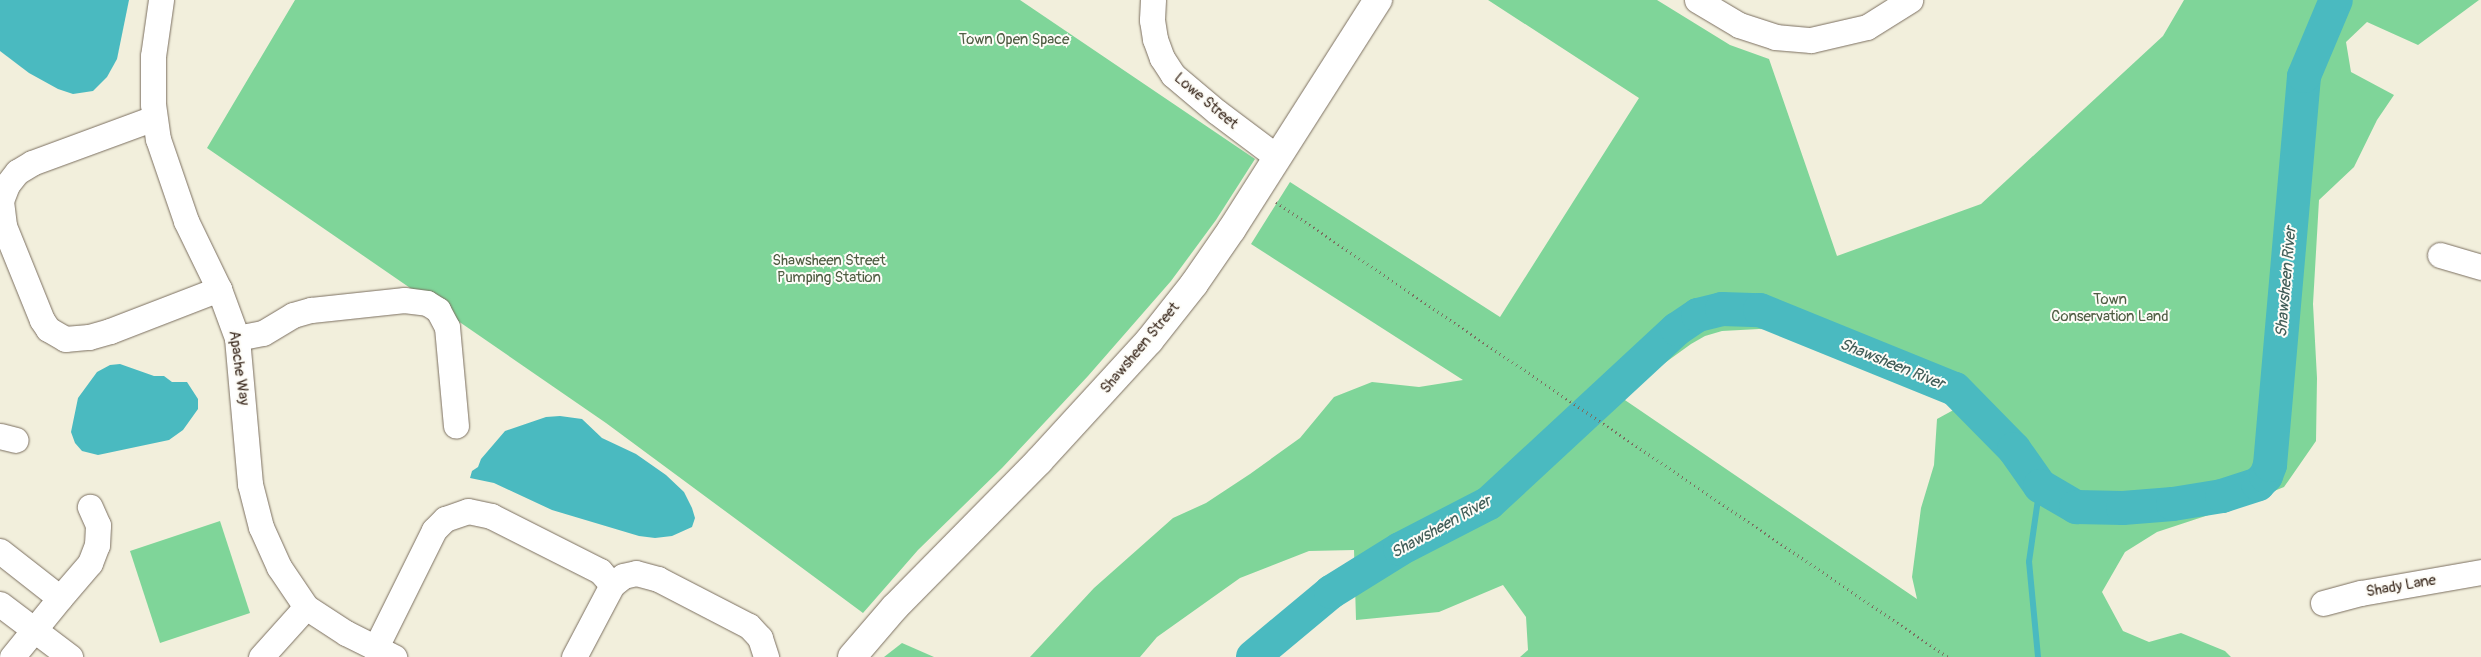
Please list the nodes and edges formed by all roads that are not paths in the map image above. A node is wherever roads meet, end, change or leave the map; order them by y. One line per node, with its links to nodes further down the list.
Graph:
1 (161, 0): 6 (street, Apache Way)
2 (1153, 0): 7 (street, Lowe Street)
3 (1378, 0): 7 (main road, Shawsheen Street)
4 (1697, 0): 5 (street)
5 (1910, 0)
6 (154, 118): 10 (street, Apache Way); 10 (street)
7 (1278, 157): 28 (main road, Shawsheen Street)
8 (2440, 255): 9 (street)
9 (2481, 268)
10 (219, 289): 11 (street, Apache Way)
11 (238, 338): 12 (street); 20 (street, Apache Way)
12 (456, 426)
13 (90, 507): 17 (street)
14 (0, 551): 17 (street)
15 (2481, 572): 18 (street, Shady Lane)
16 (612, 585): 22 (street); 26 (street); 27 (street)
17 (60, 598): 21 (street)
18 (2322, 603)
19 (0, 604): 21 (street)
20 (306, 607): 22 (street, Apache Way); 25 (street)
21 (36, 629): 23 (street); 24 (street)
22 (384, 653)
23 (12, 657)
24 (70, 657)
25 (261, 657)
26 (574, 657)
27 (766, 657)
28 (852, 657)

